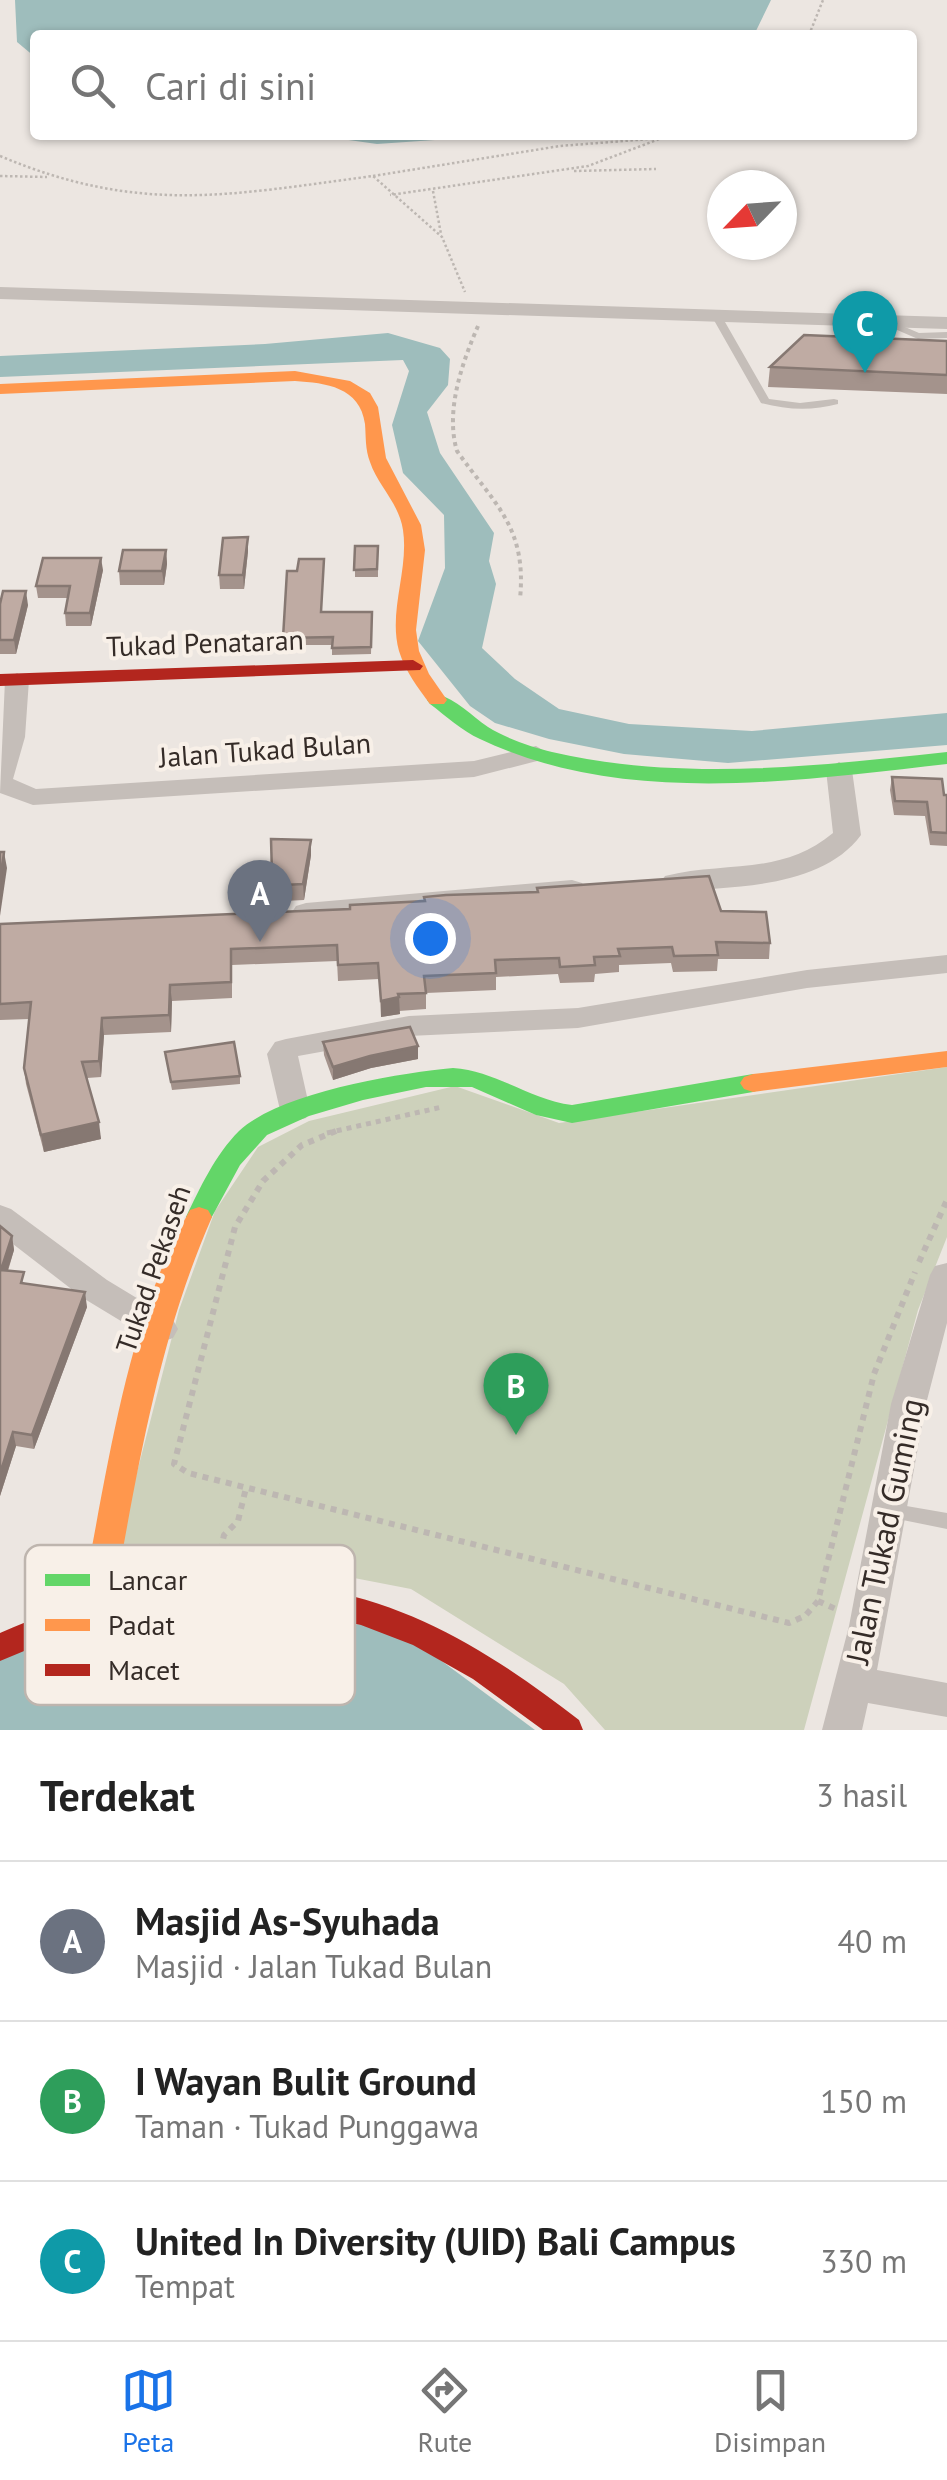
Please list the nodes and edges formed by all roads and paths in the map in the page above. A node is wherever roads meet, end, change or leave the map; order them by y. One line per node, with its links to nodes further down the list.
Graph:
1 (823, 0): 2 (path)
2 (811, 30)
3 (636, 140): 8 (path)
4 (657, 140): 6 (path)
5 (656, 169): 6 (path)
6 (561, 171): 10 (path)
7 (0, 176): 9 (path)
8 (373, 176)
9 (50, 177)
10 (432, 190): 11 (path); 12 (path)
11 (390, 195)
12 (442, 237)
13 (0, 293): 14 (street)
14 (716, 315): 15 (street); 19 (lane)
15 (884, 321): 16 (street); 17 (lane)
16 (947, 323)
17 (947, 336)
18 (0, 389): 20 (street)
19 (834, 402)
20 (413, 666): 21 (street, Tukad Penataran); 22 (street)
21 (9, 680): 25 (street, Jalan Tukad Bulan)
22 (536, 754): 24 (street); 25 (street, Jalan Tukad Bulan)
23 (947, 758): 24 (street)
24 (839, 770): 26 (street)
25 (0, 780)
26 (648, 884)
27 (609, 886): 28 (street)
28 (275, 914)
29 (947, 964): 32 (street)
30 (947, 1059): 32 (street, Tukad Pekaseh)
31 (449, 1106): 38 (path)
32 (295, 1110): 37 (street, Tukad Pekaseh)
33 (947, 1200): 38 (path)
34 (0, 1217): 37 (street)
35 (947, 1275): 36 (street, Jalan Tukad Guming)
36 (938, 1316): 39 (street, Jalan Tukad Guming)
37 (161, 1328): 41 (street, Tukad Pekaseh)
38 (246, 1488): 42 (path)
39 (887, 1510): 40 (lane); 46 (street, Jalan Tukad Guming)
40 (947, 1521)
41 (111, 1545)
42 (222, 1545)
43 (355, 1612): 48 (street)
44 (25, 1637): 45 (street)
45 (0, 1647)
46 (852, 1683): 47 (street); 49 (street, Jalan Tukad Guming)
47 (947, 1700)
48 (566, 1730)
49 (842, 1730)

